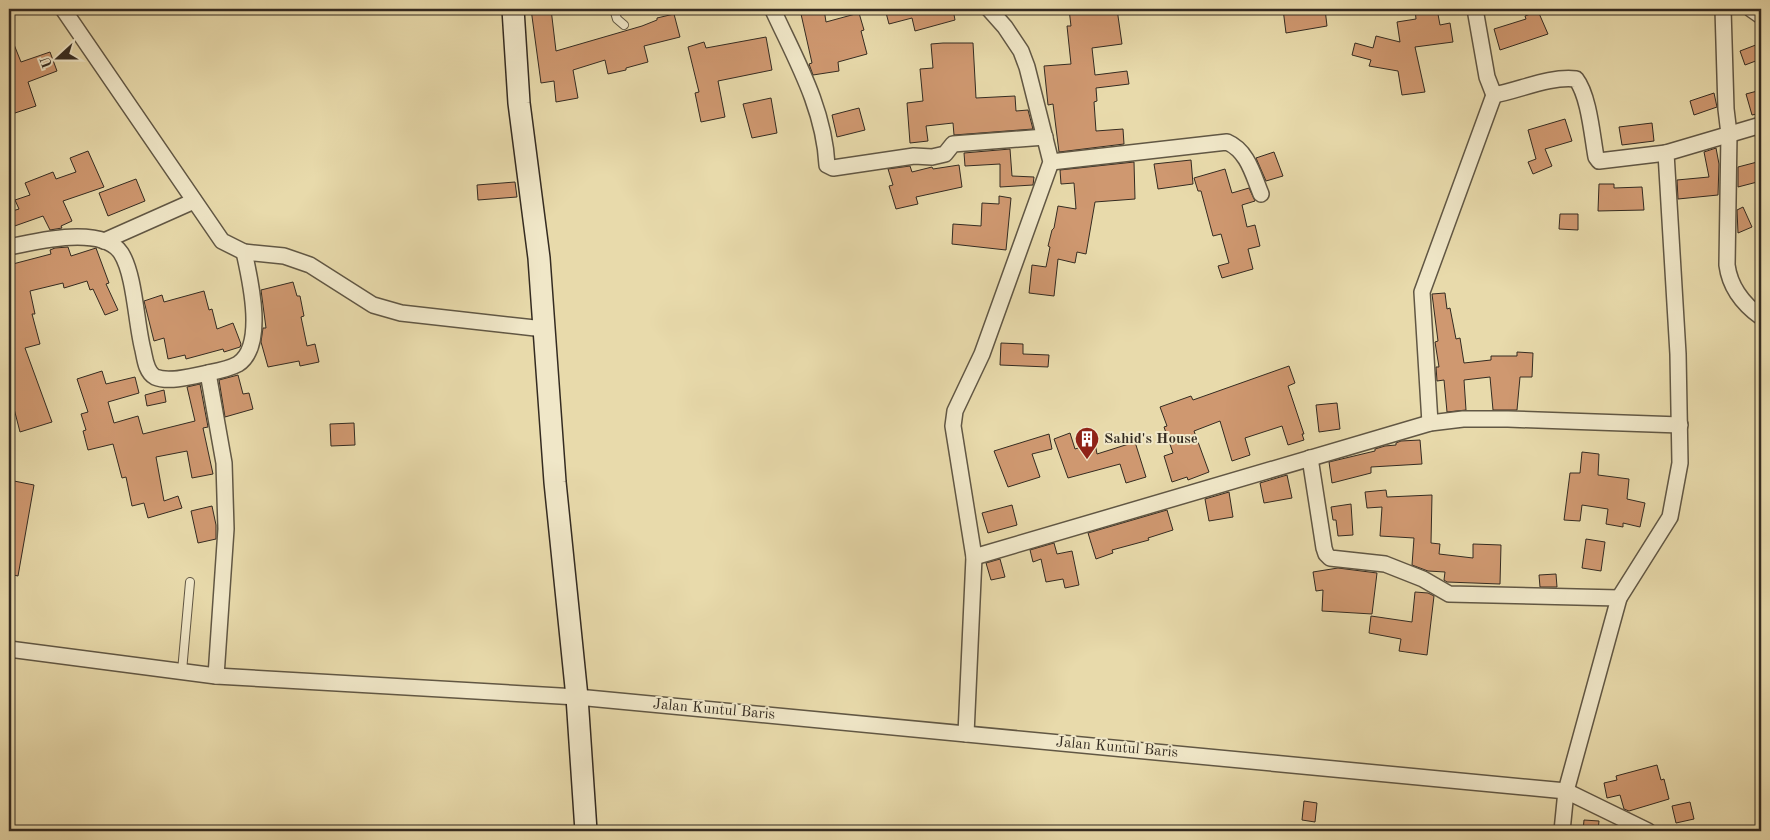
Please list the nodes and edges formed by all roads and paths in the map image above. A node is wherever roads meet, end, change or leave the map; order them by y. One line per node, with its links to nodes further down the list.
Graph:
1 (63, 9): 18 (street)
2 (512, 9): 23 (street)
3 (614, 9): 10 (lane)
4 (774, 9): 14 (street)
5 (989, 9): 14 (street)
6 (1475, 9): 11 (street)
7 (1723, 9): 13 (street)
8 (1751, 9): 9 (street)
9 (1761, 16)
10 (624, 25)
11 (1494, 95): 15 (street); 25 (street)
12 (1761, 125): 13 (street)
13 (1729, 134): 15 (street); 22 (street)
14 (1045, 137): 16 (street)
15 (1666, 153): 26 (street)
16 (1051, 162): 17 (street); 28 (street)
17 (1261, 194)
18 (194, 201): 19 (street); 21 (street)
19 (104, 241): 20 (street); 24 (street)
20 (9, 247)
21 (244, 252): 23 (street); 24 (street)
22 (1761, 316)
23 (544, 329): 34 (street)
24 (208, 373): 33 (street)
25 (1430, 423): 26 (street); 27 (street)
26 (1680, 426): 30 (street)
27 (1310, 458): 28 (street); 30 (street)
28 (974, 557): 35 (street)
29 (190, 582): 32 (lane)
30 (1619, 598): 36 (street)
31 (9, 649): 32 (street, Jalan Kuntul Baris)
32 (182, 671): 33 (street, Jalan Kuntul Baris)
33 (216, 676): 34 (street, Jalan Kuntul Baris)
34 (577, 697): 35 (street, Jalan Kuntul Baris); 37 (street)
35 (966, 734): 36 (street, Jalan Kuntul Baris)
36 (1566, 792): 38 (street); 39 (street, Jalan Kuntul Baris)
37 (586, 831)
38 (1562, 831)
39 (1648, 831)

